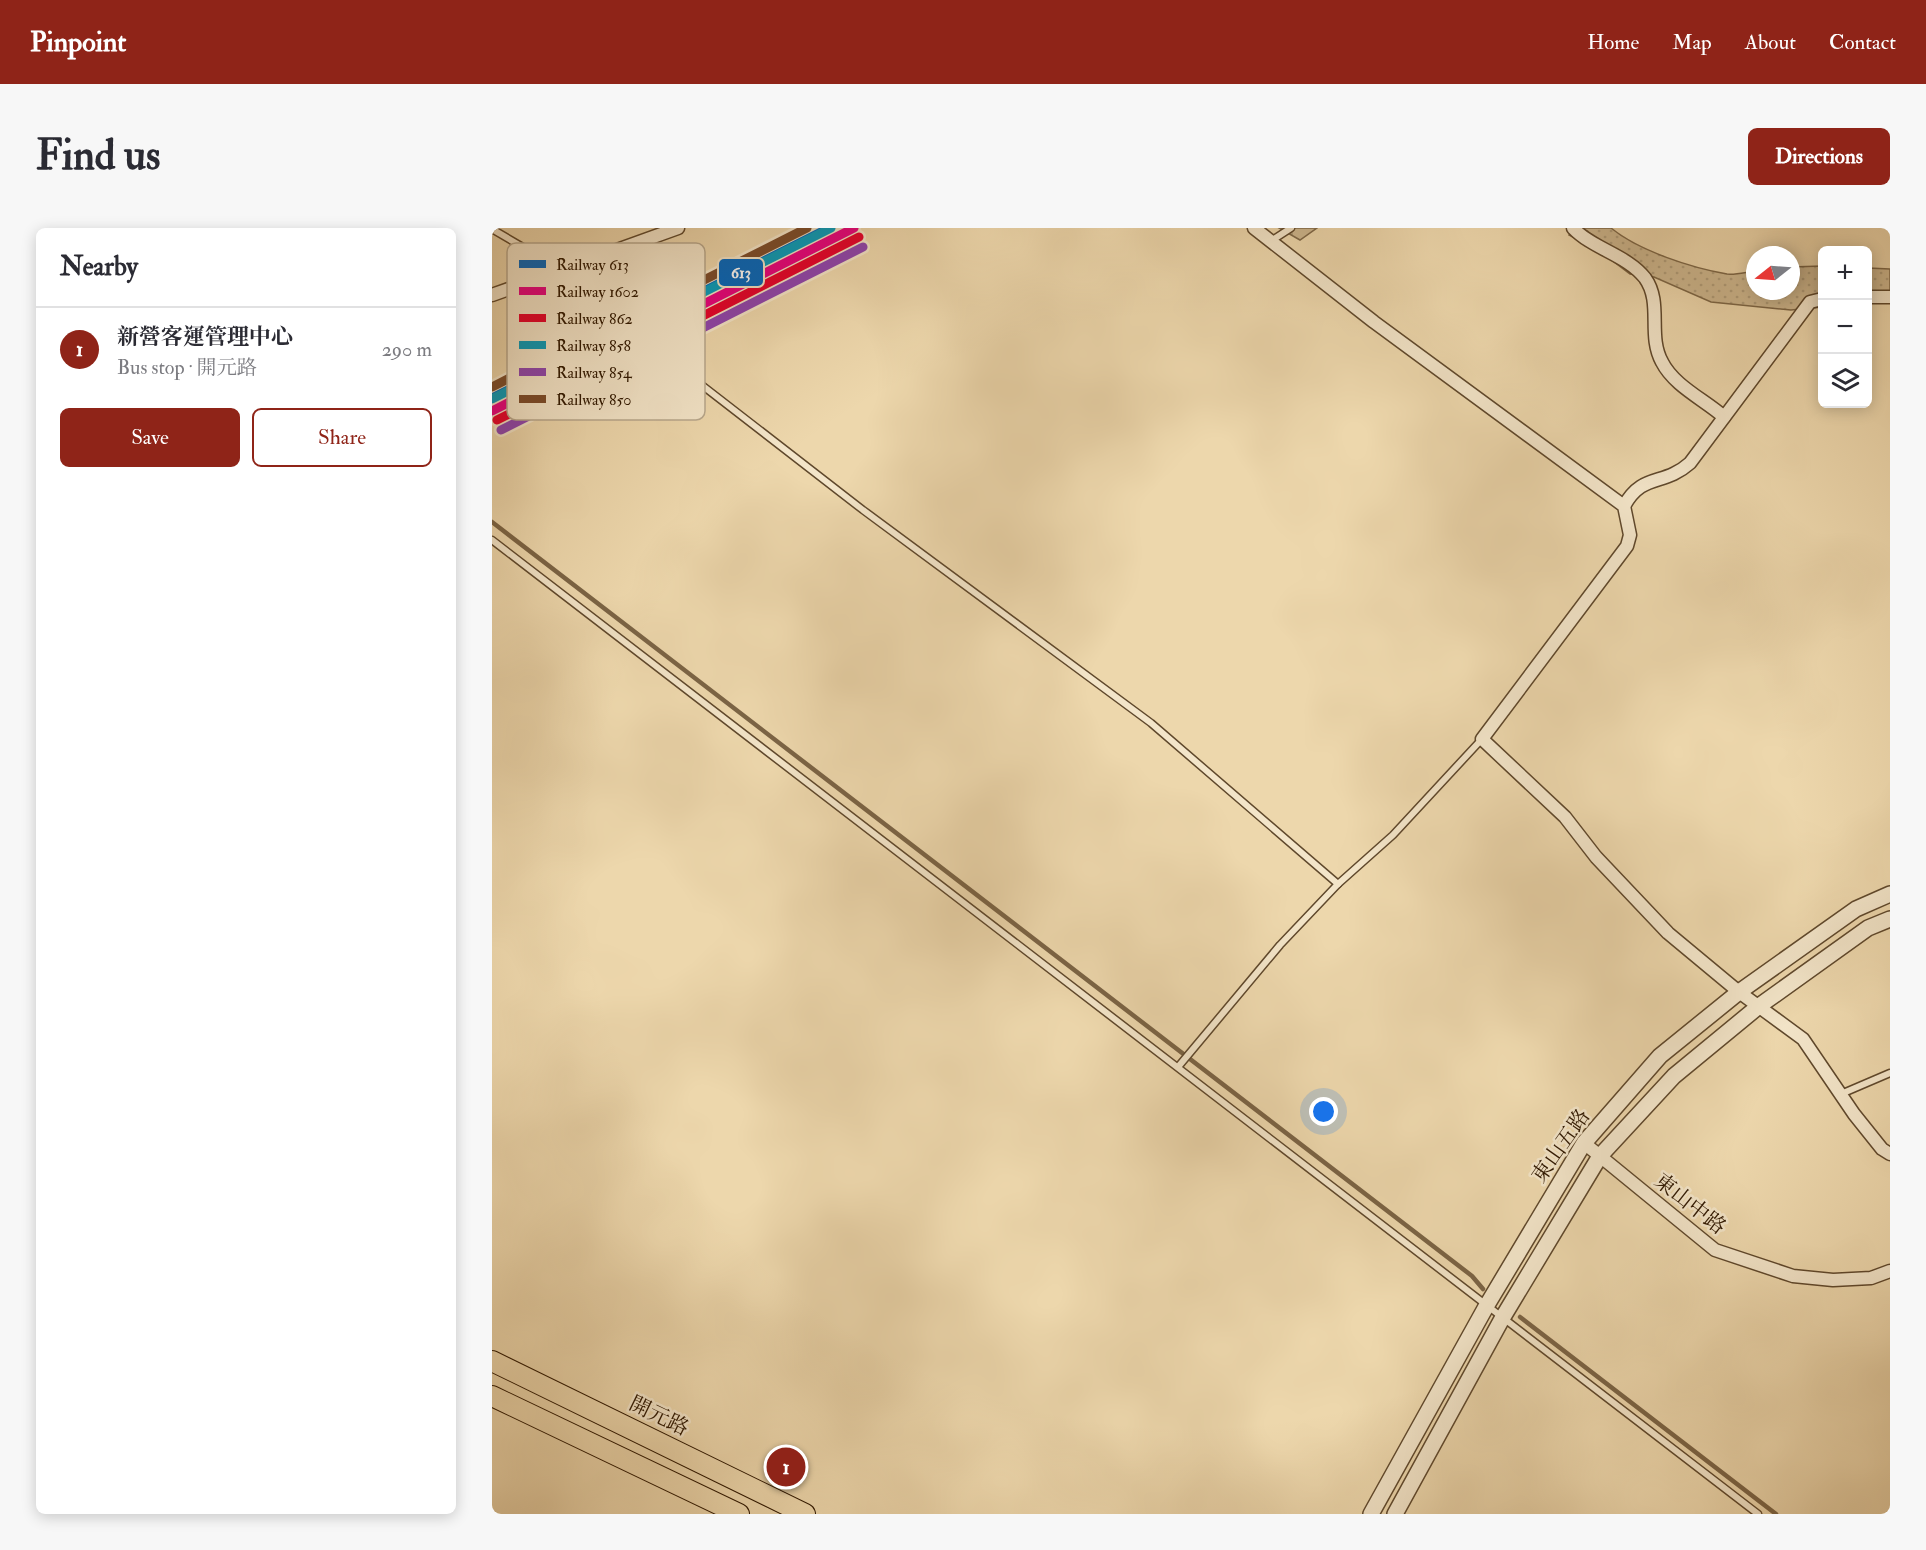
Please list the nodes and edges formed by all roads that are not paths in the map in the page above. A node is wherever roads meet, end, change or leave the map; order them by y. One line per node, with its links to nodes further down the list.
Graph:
1 (678, 228): 8 (street)
2 (1254, 228): 6 (street)
3 (1291, 228): 6 (lane)
4 (1574, 228): 15 (street)
5 (492, 229): 7 (lane)
6 (1270, 241): 16 (street)
7 (516, 243)
8 (638, 243)
9 (507, 290): 10 (street)
10 (492, 295)
11 (1872, 297): 12 (street)
12 (1890, 297)
13 (1818, 300): 15 (street)
14 (705, 389): 19 (lane)
15 (1724, 417): 16 (street)
16 (1624, 506): 18 (street)
17 (492, 540): 24 (lane)
18 (1482, 739): 19 (lane); 22 (street)
19 (1338, 884): 24 (lane)
20 (1890, 894): 22 (street, 東山五路)
21 (1890, 919): 23 (street, 東山五路)
22 (1739, 992): 23 (street); 27 (street, 東山五路)
23 (1760, 1005): 26 (street); 29 (street, 東山五路)
24 (1178, 1067): 31 (lane)
25 (1890, 1073): 26 (lane)
26 (1841, 1094): 28 (street)
27 (1584, 1143): 29 (street, 東山中路); 31 (street, 東山五路)
28 (1890, 1154)
29 (1600, 1156): 30 (street, 東山中路); 32 (street, 東山五路)
30 (1890, 1271)
31 (1487, 1305): 32 (lane); 37 (street, 東山五路)
32 (1503, 1317): 38 (street, 東山五路); 39 (lane)
33 (492, 1361): 36 (main road, 開元路)
34 (492, 1396): 35 (main road)
35 (739, 1514)
36 (805, 1514)
37 (1371, 1514)
38 (1395, 1514)
39 (1758, 1514)

